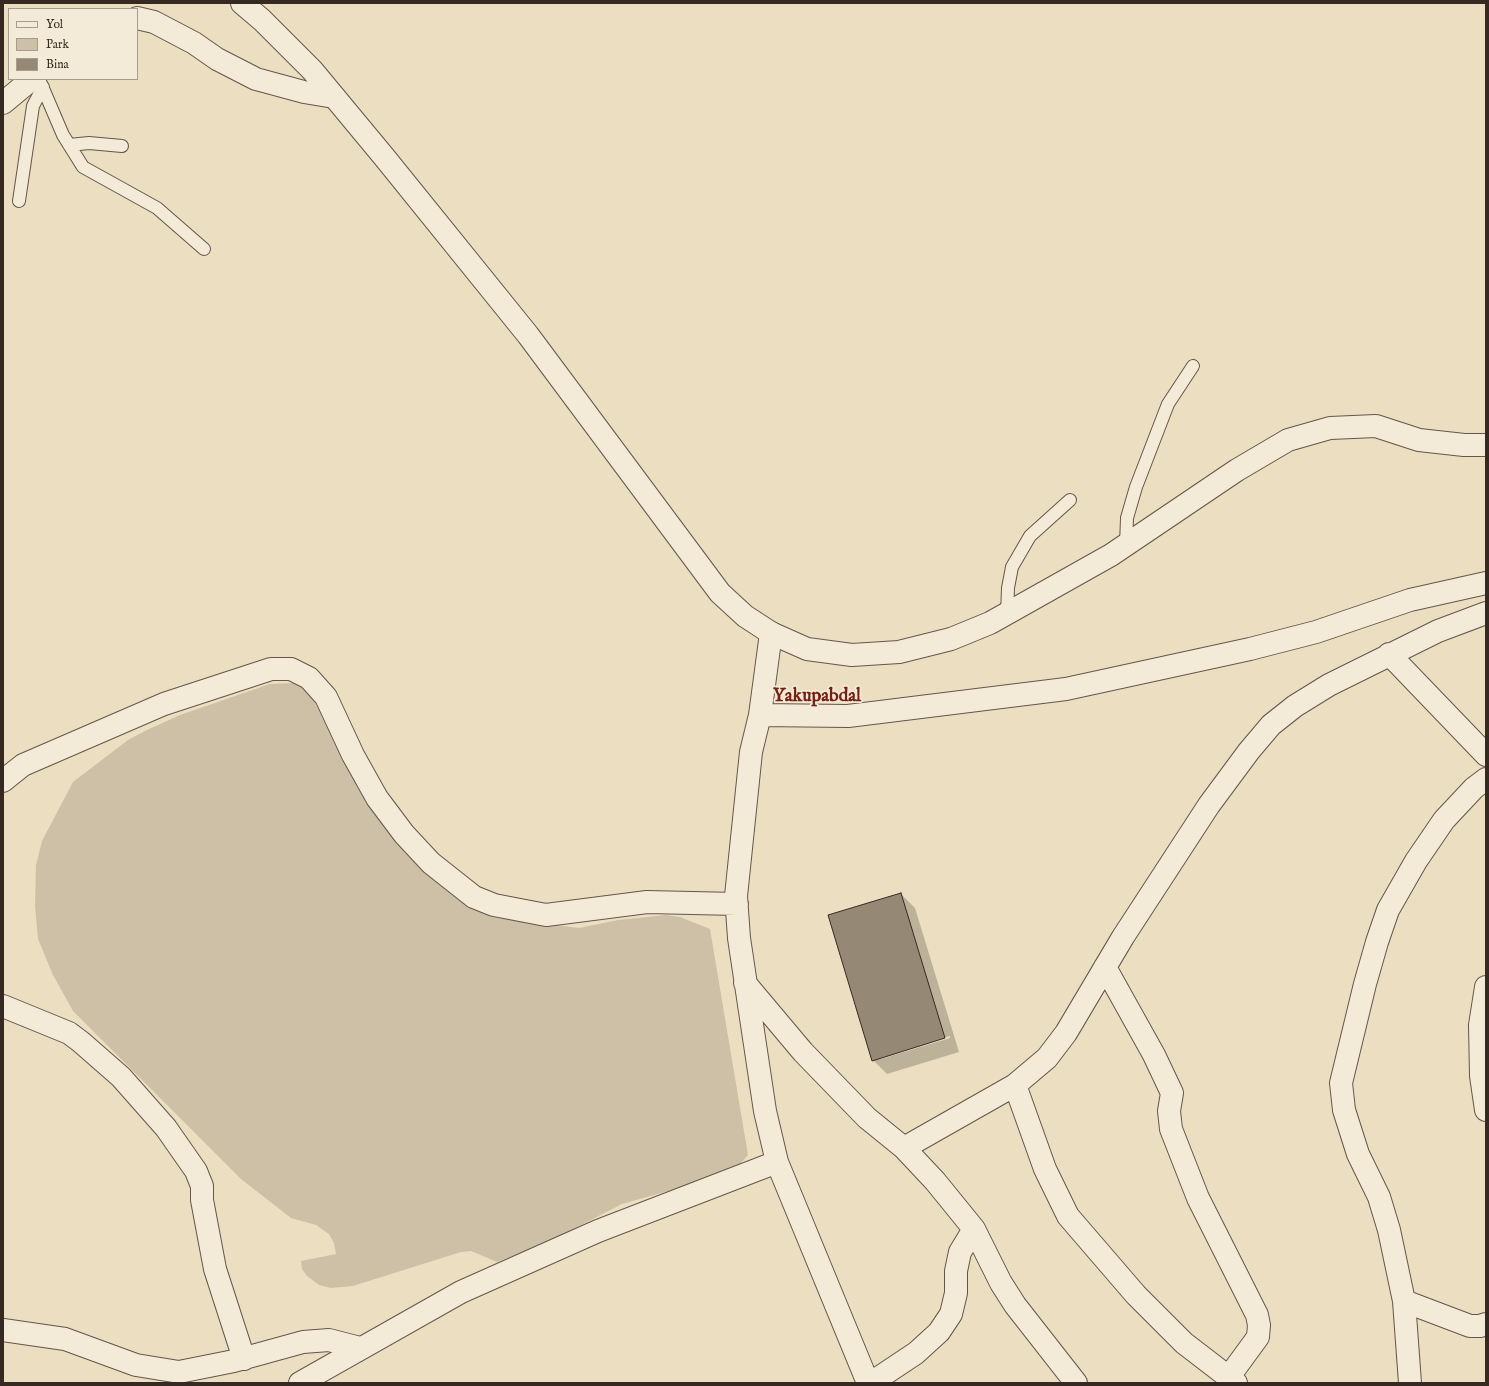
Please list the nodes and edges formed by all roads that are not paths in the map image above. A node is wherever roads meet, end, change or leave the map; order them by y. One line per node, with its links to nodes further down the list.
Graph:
1 (242, 3): 4 (street)
2 (138, 18): 4 (street)
3 (38, 82): 5 (street); 6 (lane); 8 (lane)
4 (334, 97): 17 (street)
5 (3, 103)
6 (69, 145): 7 (lane); 9 (lane)
7 (122, 146)
8 (19, 201)
9 (204, 249)
10 (1193, 366): 13 (lane)
11 (1486, 445): 13 (street)
12 (1070, 500): 16 (lane)
13 (1126, 545): 16 (street)
14 (1486, 583): 19 (street)
15 (1486, 613): 18 (street)
16 (1007, 614): 17 (street)
17 (771, 633): 19 (street)
18 (1389, 654): 20 (street); 24 (street)
19 (760, 715): 23 (street)
20 (1486, 755)
21 (1486, 779): 33 (street)
22 (3, 782): 23 (street)
23 (737, 904): 25 (street)
24 (1105, 967): 28 (street); 38 (street)
25 (745, 983): 30 (street); 31 (street)
26 (1486, 987): 29 (street)
27 (3, 1006): 37 (street)
28 (1015, 1084): 30 (street); 38 (street)
29 (1486, 1110)
30 (904, 1148): 32 (street)
31 (777, 1162): 36 (street); 40 (street)
32 (974, 1229): 40 (street); 41 (street)
33 (1404, 1301): 34 (street); 42 (street)
34 (1486, 1324)
35 (3, 1330): 37 (street)
36 (360, 1348): 37 (street); 39 (street)
37 (244, 1358)
38 (1232, 1380)
39 (300, 1383)
40 (869, 1383)
41 (1076, 1383)
42 (1410, 1383)

